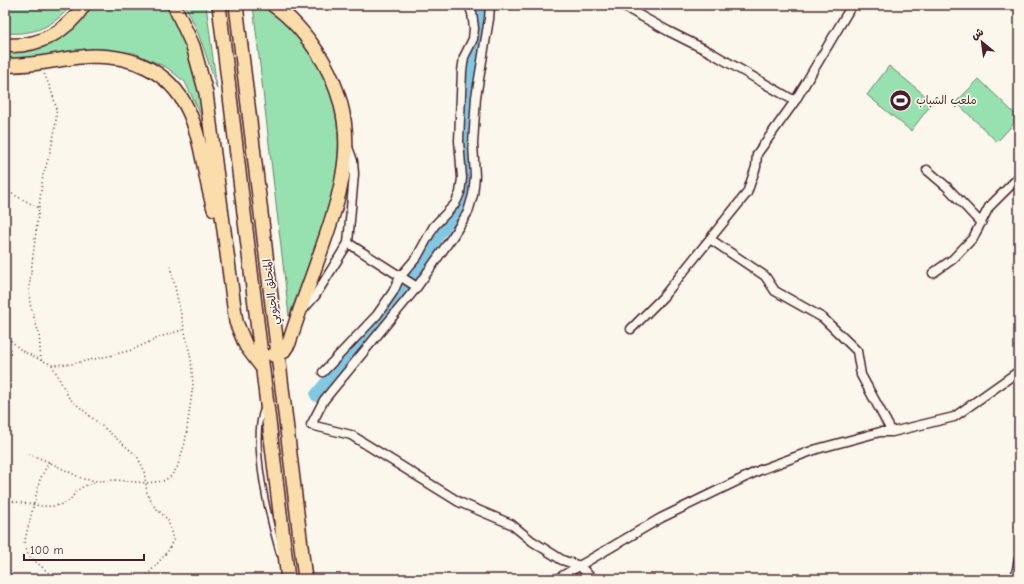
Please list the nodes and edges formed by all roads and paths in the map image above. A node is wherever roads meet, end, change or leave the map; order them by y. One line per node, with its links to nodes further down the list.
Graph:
1 (84, 5): 10 (highway)
2 (174, 5): 20 (highway)
3 (219, 5): 33 (highway, المتحلق الجنوبي)
4 (236, 5): 31 (highway, المتحلق الجنوبي)
5 (273, 5): 14 (highway)
6 (469, 5): 25 (street)
7 (490, 5): 26 (street)
8 (621, 5): 13 (street)
9 (852, 5): 13 (street)
10 (5, 45)
11 (40, 64): 12 (highway); 18 (path); 20 (highway)
12 (5, 65)
13 (795, 101): 21 (street)
14 (346, 142): 22 (street); 27 (highway)
15 (927, 170): 19 (street)
16 (1019, 177): 19 (street)
17 (5, 190): 18 (path)
18 (39, 208): 32 (path)
19 (981, 223): 24 (street)
20 (224, 236): 33 (highway)
21 (710, 239): 28 (street); 37 (street)
22 (348, 243): 25 (street); 27 (street)
23 (170, 265): 29 (path)
24 (933, 273)
25 (400, 277): 26 (street); 36 (street)
26 (417, 287): 45 (street)
27 (298, 315): 31 (highway)
28 (631, 328)
29 (185, 329): 34 (path); 41 (path)
30 (5, 335): 32 (path)
31 (278, 354): 33 (highway); 49 (highway, المتحلق الجنوبي)
32 (41, 361): 34 (path)
33 (261, 361): 48 (highway, المتحلق الجنوبي)
34 (52, 365): 41 (path)
35 (1019, 371): 37 (street)
36 (323, 372)
37 (892, 432): 45 (street)
38 (29, 454): 39 (path)
39 (49, 462): 40 (path); 43 (path)
40 (98, 481): 41 (path); 43 (path)
41 (147, 483): 47 (path)
42 (5, 501): 43 (path)
43 (34, 506): 46 (path)
44 (1019, 559): 52 (street)
45 (580, 566): 50 (street); 51 (street)
46 (56, 579)
47 (144, 579)
48 (288, 579)
49 (305, 579)
50 (557, 579)
51 (592, 579)
52 (1015, 579)

